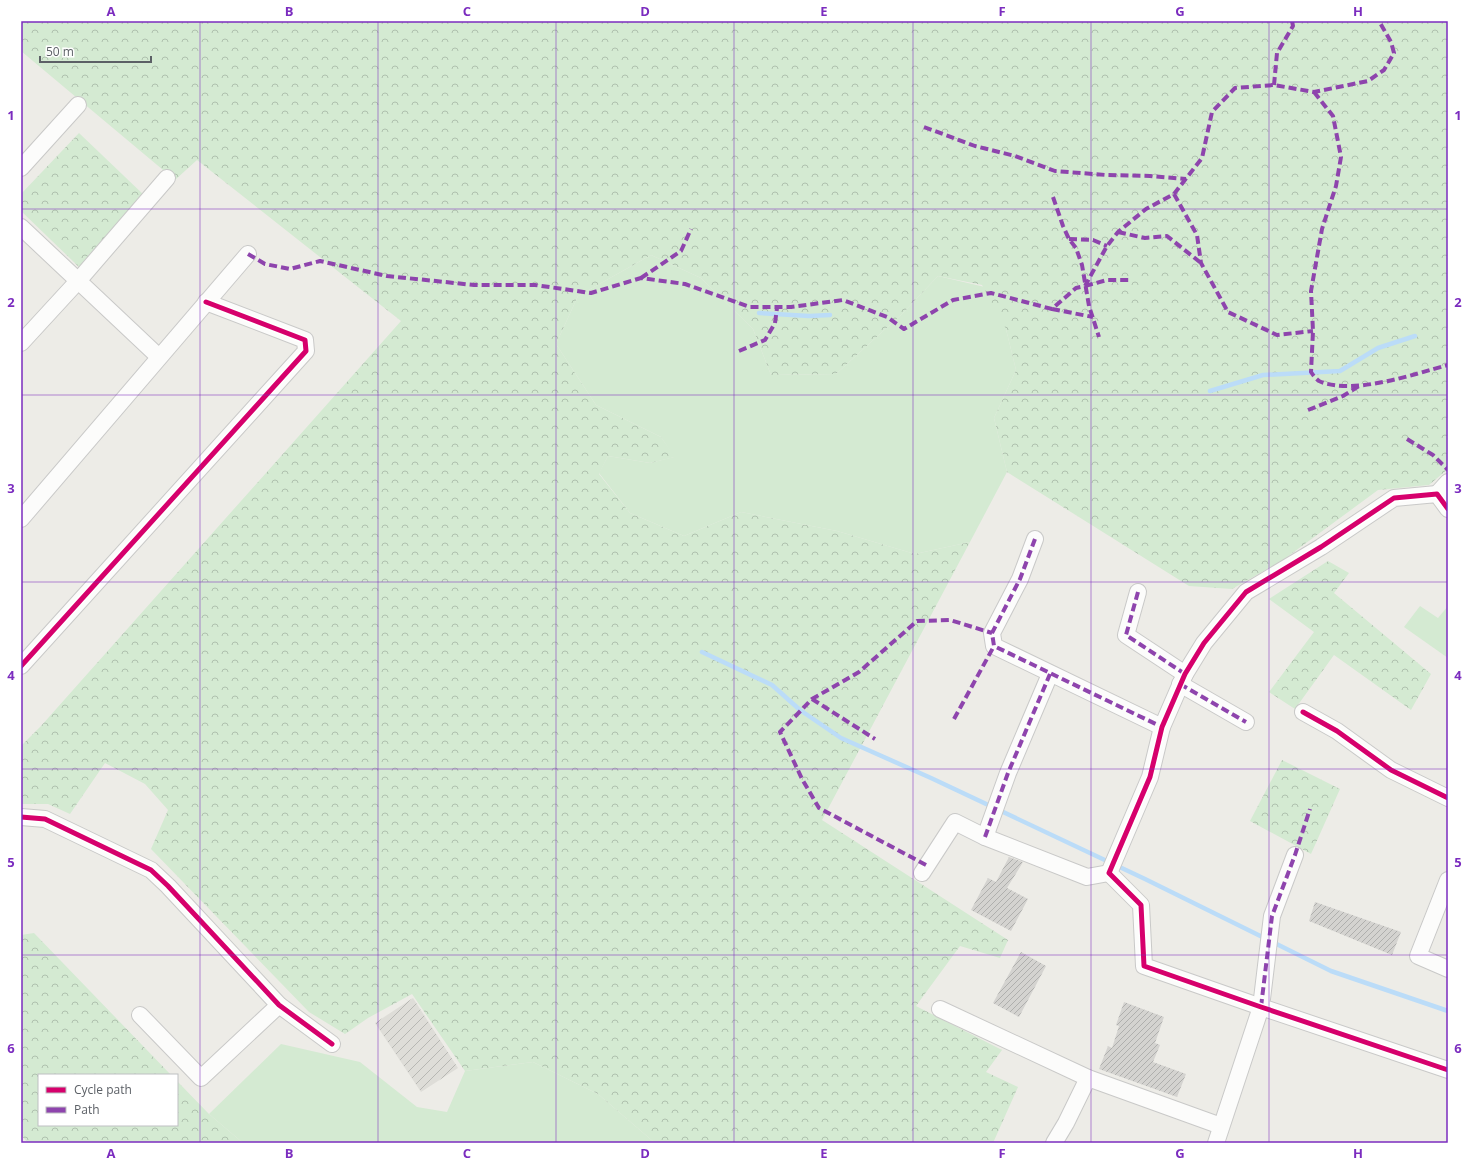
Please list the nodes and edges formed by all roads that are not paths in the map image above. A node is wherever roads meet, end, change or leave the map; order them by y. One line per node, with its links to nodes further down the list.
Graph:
1 (78, 105): 2 (street)
2 (21, 168)
3 (167, 178): 6 (street)
4 (21, 227): 6 (street)
5 (248, 254): 7 (street)
6 (78, 281): 8 (street); 9 (street)
7 (206, 302): 9 (street); 15 (street)
8 (21, 343)
9 (159, 357): 12 (street)
10 (1443, 488): 11 (street); 17 (street)
11 (1448, 510)
12 (21, 519)
13 (1036, 539): 16 (street)
14 (1138, 592): 17 (street)
15 (21, 666)
16 (1050, 674): 20 (street); 23 (street)
17 (1183, 679): 19 (street); 20 (street)
18 (1303, 712): 21 (street)
19 (1246, 722)
20 (1162, 726): 26 (street)
21 (1448, 798)
22 (21, 817): 29 (street)
23 (985, 837): 25 (street); 26 (street)
24 (1295, 855): 30 (street)
25 (922, 873)
26 (1110, 874): 30 (street)
27 (1448, 880): 28 (street)
28 (1448, 969)
29 (279, 1005): 32 (street); 33 (street)
30 (1261, 1007): 34 (street); 36 (street)
31 (940, 1009): 35 (street)
32 (140, 1015)
33 (332, 1044)
34 (1448, 1070)
35 (1088, 1078): 36 (street); 37 (street)
36 (1221, 1126): 38 (street)
37 (1054, 1143)
38 (1216, 1143)

